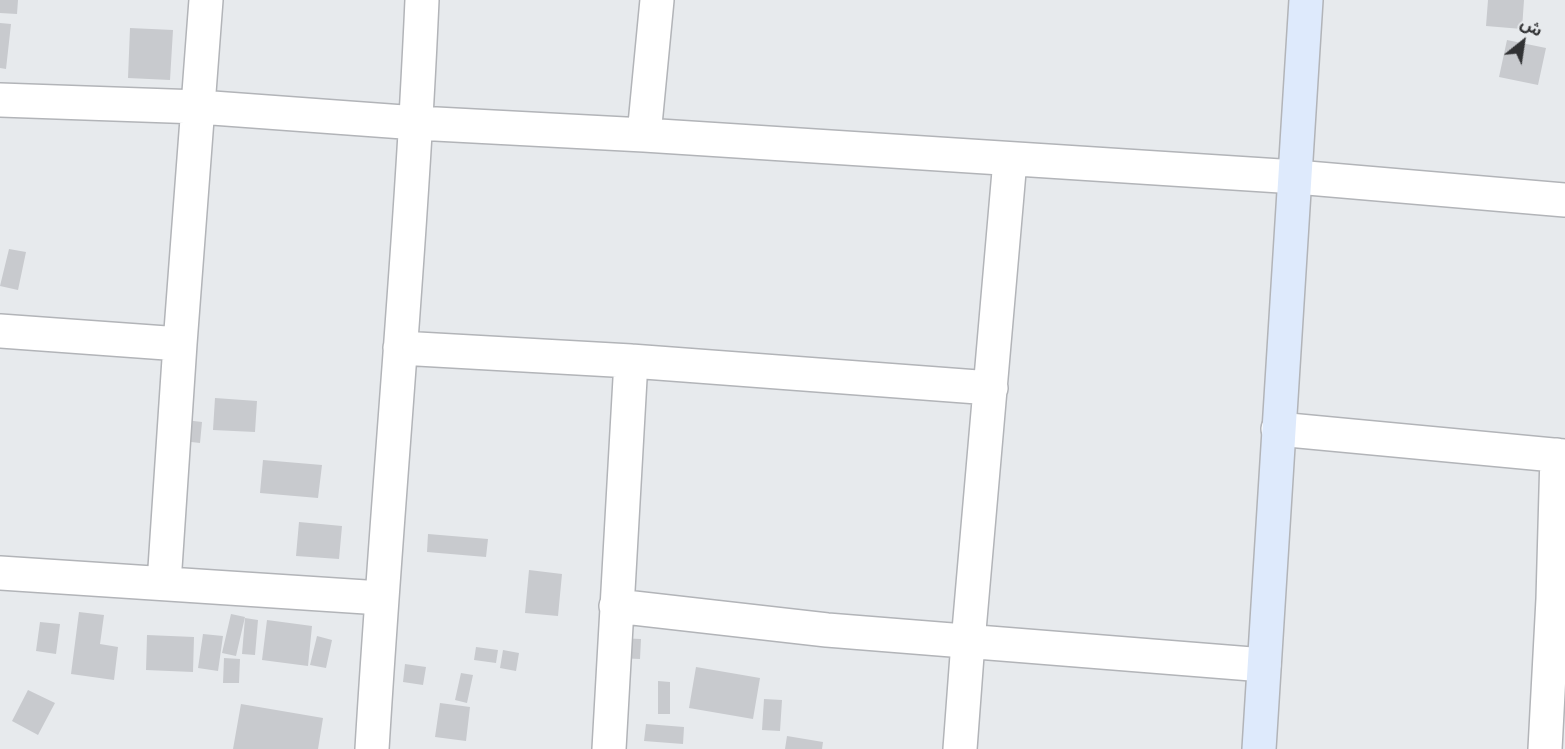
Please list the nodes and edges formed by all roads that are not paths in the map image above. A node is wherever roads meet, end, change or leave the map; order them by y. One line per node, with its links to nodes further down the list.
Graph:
1 (206, 0): 6 (street)
2 (422, 0): 7 (street)
3 (657, 0): 8 (street)
4 (1306, 0): 10 (street)
5 (0, 100): 6 (street)
6 (199, 107): 7 (street); 13 (street)
7 (417, 123): 8 (street); 14 (street)
8 (644, 135): 9 (street)
9 (1010, 160): 10 (street); 16 (street)
10 (1296, 177): 11 (street); 17 (street)
11 (1565, 200)
12 (0, 331): 13 (street)
13 (180, 344): 20 (street)
14 (400, 348): 15 (street); 21 (street)
15 (631, 361): 16 (street); 23 (street)
16 (991, 388): 24 (street)
17 (1278, 429): 18 (street); 25 (street)
18 (1561, 456): 22 (street)
19 (0, 573): 20 (street)
20 (164, 584): 21 (street)
21 (381, 598): 26 (street)
22 (1559, 600): 30 (street)
23 (616, 606): 24 (street); 27 (street)
24 (968, 642): 25 (street); 28 (street)
25 (1264, 665): 29 (street)
26 (372, 749)
27 (609, 749)
28 (960, 749)
29 (1259, 749)
30 (1545, 749)

